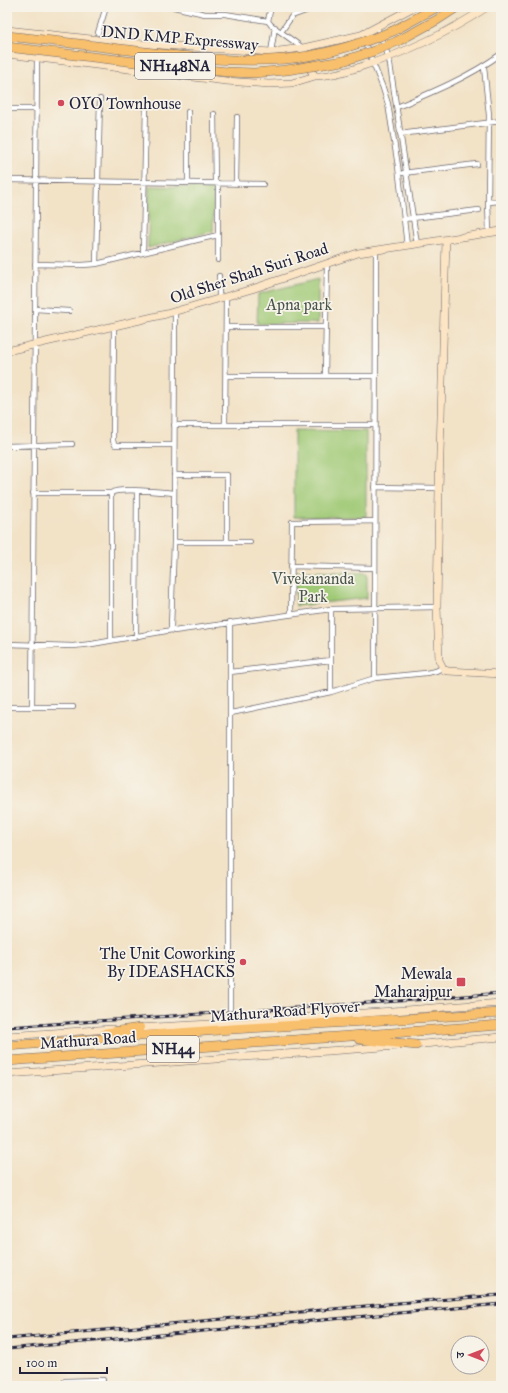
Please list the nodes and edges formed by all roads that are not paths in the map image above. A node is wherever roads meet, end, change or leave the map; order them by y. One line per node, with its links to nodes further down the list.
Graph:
1 (106, 7): 14 (street)
2 (174, 7): 9 (street)
3 (272, 7): 9 (street)
4 (316, 7): 13 (street)
5 (414, 7): 11 (street)
6 (437, 7): 16 (highway, DND KMP Expressway / NH148NA, bridge)
7 (457, 7): 17 (highway, DND KMP Expressway / NH148NA, bridge)
8 (486, 7): 23 (street)
9 (268, 21): 10 (street)
10 (275, 27): 13 (street); 19 (street)
11 (376, 27): 15 (street); 23 (street)
12 (7, 30): 19 (street)
13 (281, 32): 18 (street)
14 (98, 33)
15 (361, 35): 18 (street); 24 (street)
16 (7, 36)
17 (7, 47)
18 (303, 48): 19 (street); 26 (street)
19 (270, 52)
20 (7, 54): 22 (street)
21 (501, 54): 25 (street)
22 (37, 58): 26 (street); 31 (street)
23 (389, 58): 24 (street); 29 (street)
24 (373, 63): 26 (street); 40 (street)
25 (484, 67): 29 (street); 36 (street)
26 (315, 76)
27 (100, 99): 43 (street)
28 (146, 105): 44 (street)
29 (397, 108): 37 (street)
30 (7, 109): 31 (street)
31 (36, 109): 42 (street)
32 (188, 112): 45 (street)
33 (214, 114): 46 (street)
34 (237, 117): 47 (street)
35 (501, 121): 36 (street)
36 (489, 123): 37 (street); 50 (street)
37 (400, 134): 39 (street)
38 (477, 164): 39 (street)
39 (406, 172): 40 (street); 53 (street)
40 (399, 173): 52 (street)
41 (7, 180): 42 (street)
42 (36, 181): 43 (street); 63 (street)
43 (98, 182): 44 (street); 64 (street)
44 (144, 182): 45 (street); 61 (street)
45 (188, 183): 46 (street)
46 (216, 184): 47 (street); 56 (street)
47 (236, 184): 48 (street)
48 (263, 184)
49 (501, 201): 50 (street)
50 (488, 202): 55 (street)
51 (479, 210): 53 (street)
52 (404, 218): 53 (street); 59 (street)
53 (413, 218): 58 (street)
54 (501, 231): 55 (street, Old Sher Shah Suri Road)
55 (489, 233): 57 (street, Old Sher Shah Suri Road)
56 (218, 235): 61 (street); 62 (street)
57 (446, 240): 58 (street, Old Sher Shah Suri Road); 88 (street)
58 (417, 244): 59 (street, Old Sher Shah Suri Road)
59 (407, 246): 60 (street, Old Sher Shah Suri Road)
60 (376, 250): 65 (street, Old Sher Shah Suri Road); 78 (street)
61 (143, 252): 64 (street)
62 (218, 260)
63 (35, 264): 64 (street); 68 (street)
64 (96, 264)
65 (327, 264): 67 (street, Old Sher Shah Suri Road); 73 (street)
66 (219, 276): 67 (street)
67 (222, 298): 70 (street, Old Sher Shah Suri Road); 72 (street)
68 (35, 309): 69 (street); 74 (street)
69 (69, 311)
70 (174, 312): 71 (street, Old Sher Shah Suri Road); 79 (street)
71 (114, 326): 74 (street, Old Sher Shah Suri Road); 83 (street)
72 (226, 327): 73 (street); 76 (street)
73 (326, 327): 77 (street)
74 (34, 344): 75 (street, Old Sher Shah Suri Road); 85 (street)
75 (7, 351)
76 (226, 376): 77 (street); 80 (street)
77 (326, 376): 78 (street)
78 (376, 376): 81 (street)
79 (174, 425): 80 (street); 83 (street)
80 (225, 425): 81 (street)
81 (375, 425): 87 (street)
82 (72, 444): 85 (street)
83 (174, 444): 86 (street)
84 (7, 446): 85 (street)
85 (34, 446): 91 (street)
86 (174, 475): 90 (street); 95 (street)
87 (375, 487): 88 (street); 93 (street)
88 (439, 488): 99 (street)
89 (137, 491): 90 (street); 92 (street); 105 (street)
90 (174, 492): 94 (street)
91 (33, 493): 92 (street); 108 (street)
92 (111, 493): 106 (street)
93 (375, 521): 97 (street); 98 (street)
94 (174, 542): 95 (street); 104 (street)
95 (227, 542): 96 (street)
96 (250, 542)
97 (291, 566): 98 (street); 102 (street)
98 (375, 568): 100 (street)
99 (437, 607): 100 (street); 110 (street)
100 (375, 608): 101 (street); 113 (street)
101 (331, 609): 102 (street); 109 (street)
102 (290, 614): 103 (street)
103 (230, 622): 104 (street); 111 (street)
104 (172, 630): 105 (street)
105 (136, 637): 106 (street)
106 (111, 640): 108 (street)
107 (7, 644): 108 (street)
108 (32, 645): 116 (street)
109 (331, 660): 111 (street); 114 (street)
110 (442, 668): 112 (street); 113 (street)
111 (230, 672): 118 (street)
112 (501, 674)
113 (375, 678): 114 (street)
114 (332, 692): 118 (street)
115 (7, 707): 116 (street)
116 (32, 707): 117 (street)
117 (74, 707)
118 (231, 713): 121 (street)
119 (501, 1003): 121 (street)
120 (501, 1013): 127 (highway, Mathura Road Flyover / NH44)
121 (230, 1023): 123 (street)
122 (501, 1025): 125 (highway, Mathura Road Flyover / NH44)
123 (140, 1028): 124 (street); 127 (highway)
124 (7, 1036)
125 (339, 1036): 128 (highway); 130 (highway, Mathura Road / NH44)
126 (501, 1037): 128 (street)
127 (72, 1041): 129 (highway, Mathura Road / NH44)
128 (416, 1044): 131 (street)
129 (7, 1046)
130 (7, 1061)
131 (7, 1074)
132 (103, 1380): 133 (street)
133 (62, 1386)

